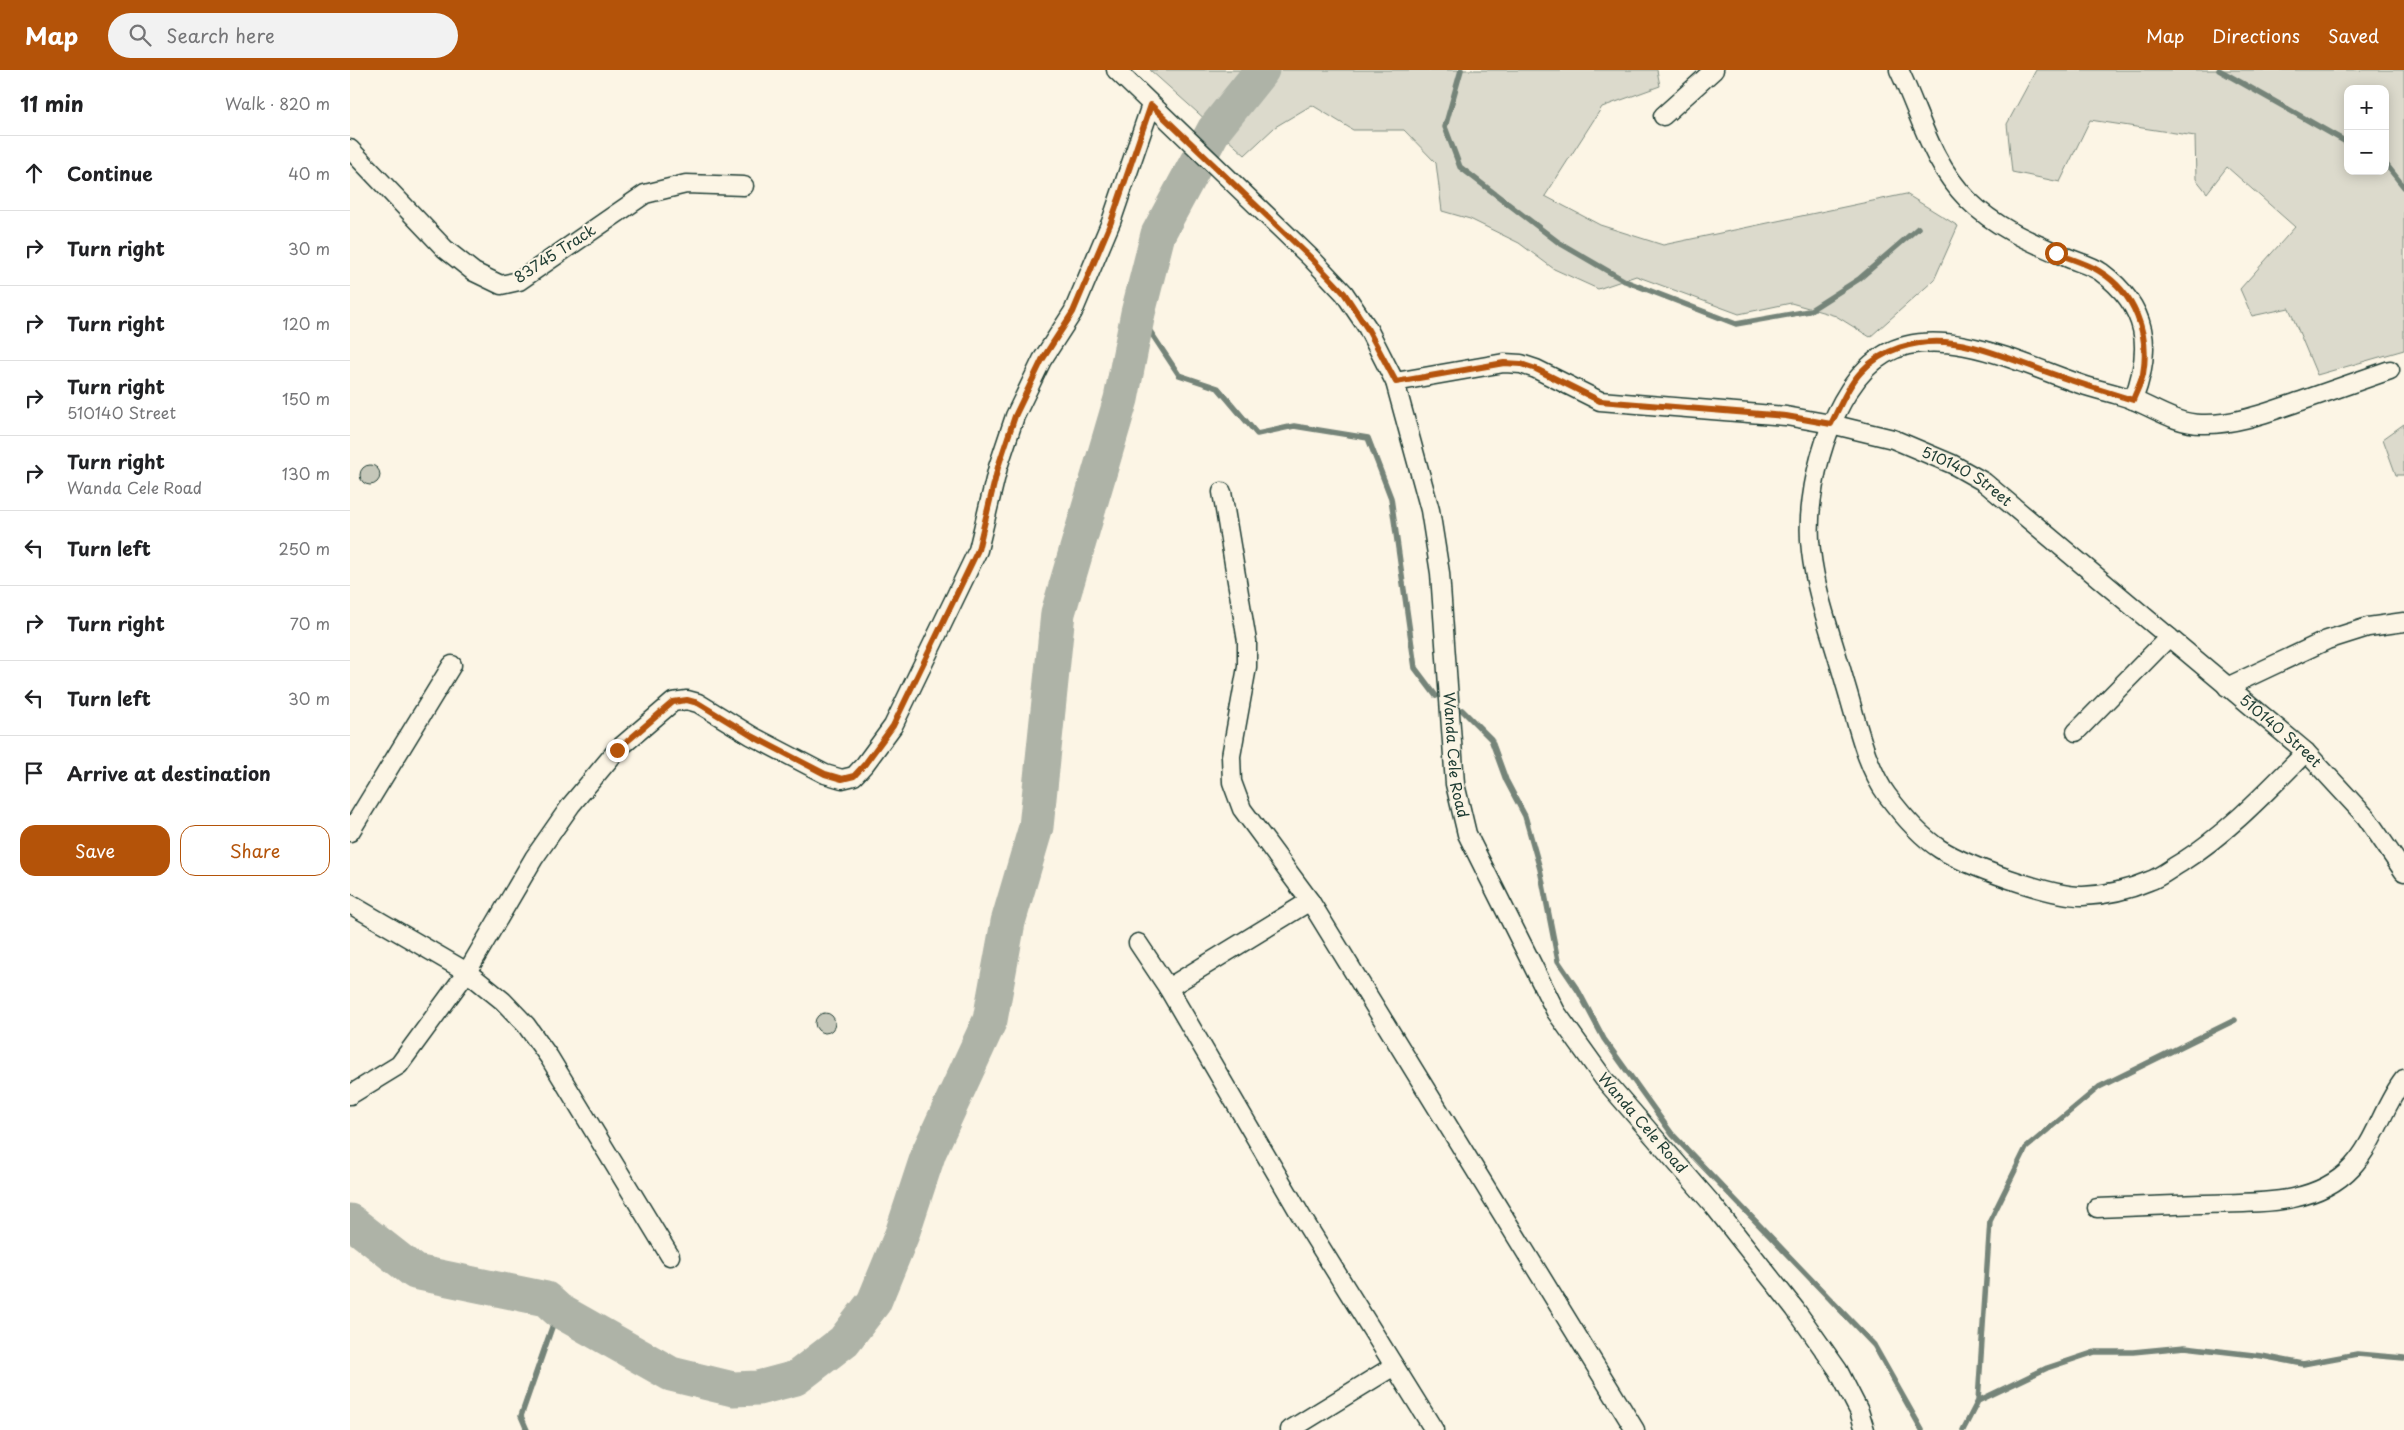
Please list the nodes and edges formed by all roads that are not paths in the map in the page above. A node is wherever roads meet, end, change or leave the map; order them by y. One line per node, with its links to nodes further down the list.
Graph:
1 (1116, 70): 4 (street, Wanda Cele Road)
2 (1714, 70): 5 (street)
3 (1900, 70): 10 (street)
4 (1151, 105): 9 (street, Wanda Cele Road); 24 (street)
5 (1663, 116)
6 (350, 149): 7 (street, 83745 Track)
7 (744, 186)
8 (2390, 370): 10 (street)
9 (1396, 382): 11 (street, 510140 Street); 34 (street, Wanda Cele Road)
10 (2133, 400): 11 (street)
11 (1831, 424): 14 (street, 510140 Street); 18 (street)
12 (1222, 492): 21 (street)
13 (2404, 622): 16 (street)
14 (2169, 637): 16 (street, 510140 Street); 17 (street)
15 (452, 665): 19 (street)
16 (2227, 686): 18 (street, 510140 Street)
17 (2076, 732)
18 (2306, 752): 20 (street, 510140 Street)
19 (350, 832)
20 (2404, 872)
21 (1310, 901): 25 (street); 33 (street)
22 (350, 904): 24 (street)
23 (1138, 943): 25 (street)
24 (467, 972): 27 (street); 29 (street)
25 (1168, 988): 30 (street)
26 (2404, 1079): 28 (street)
27 (350, 1095)
28 (2097, 1208)
29 (670, 1256)
30 (1394, 1366): 31 (street); 32 (street)
31 (1290, 1430)
32 (1434, 1430)
33 (1635, 1430)
34 (1865, 1430)

